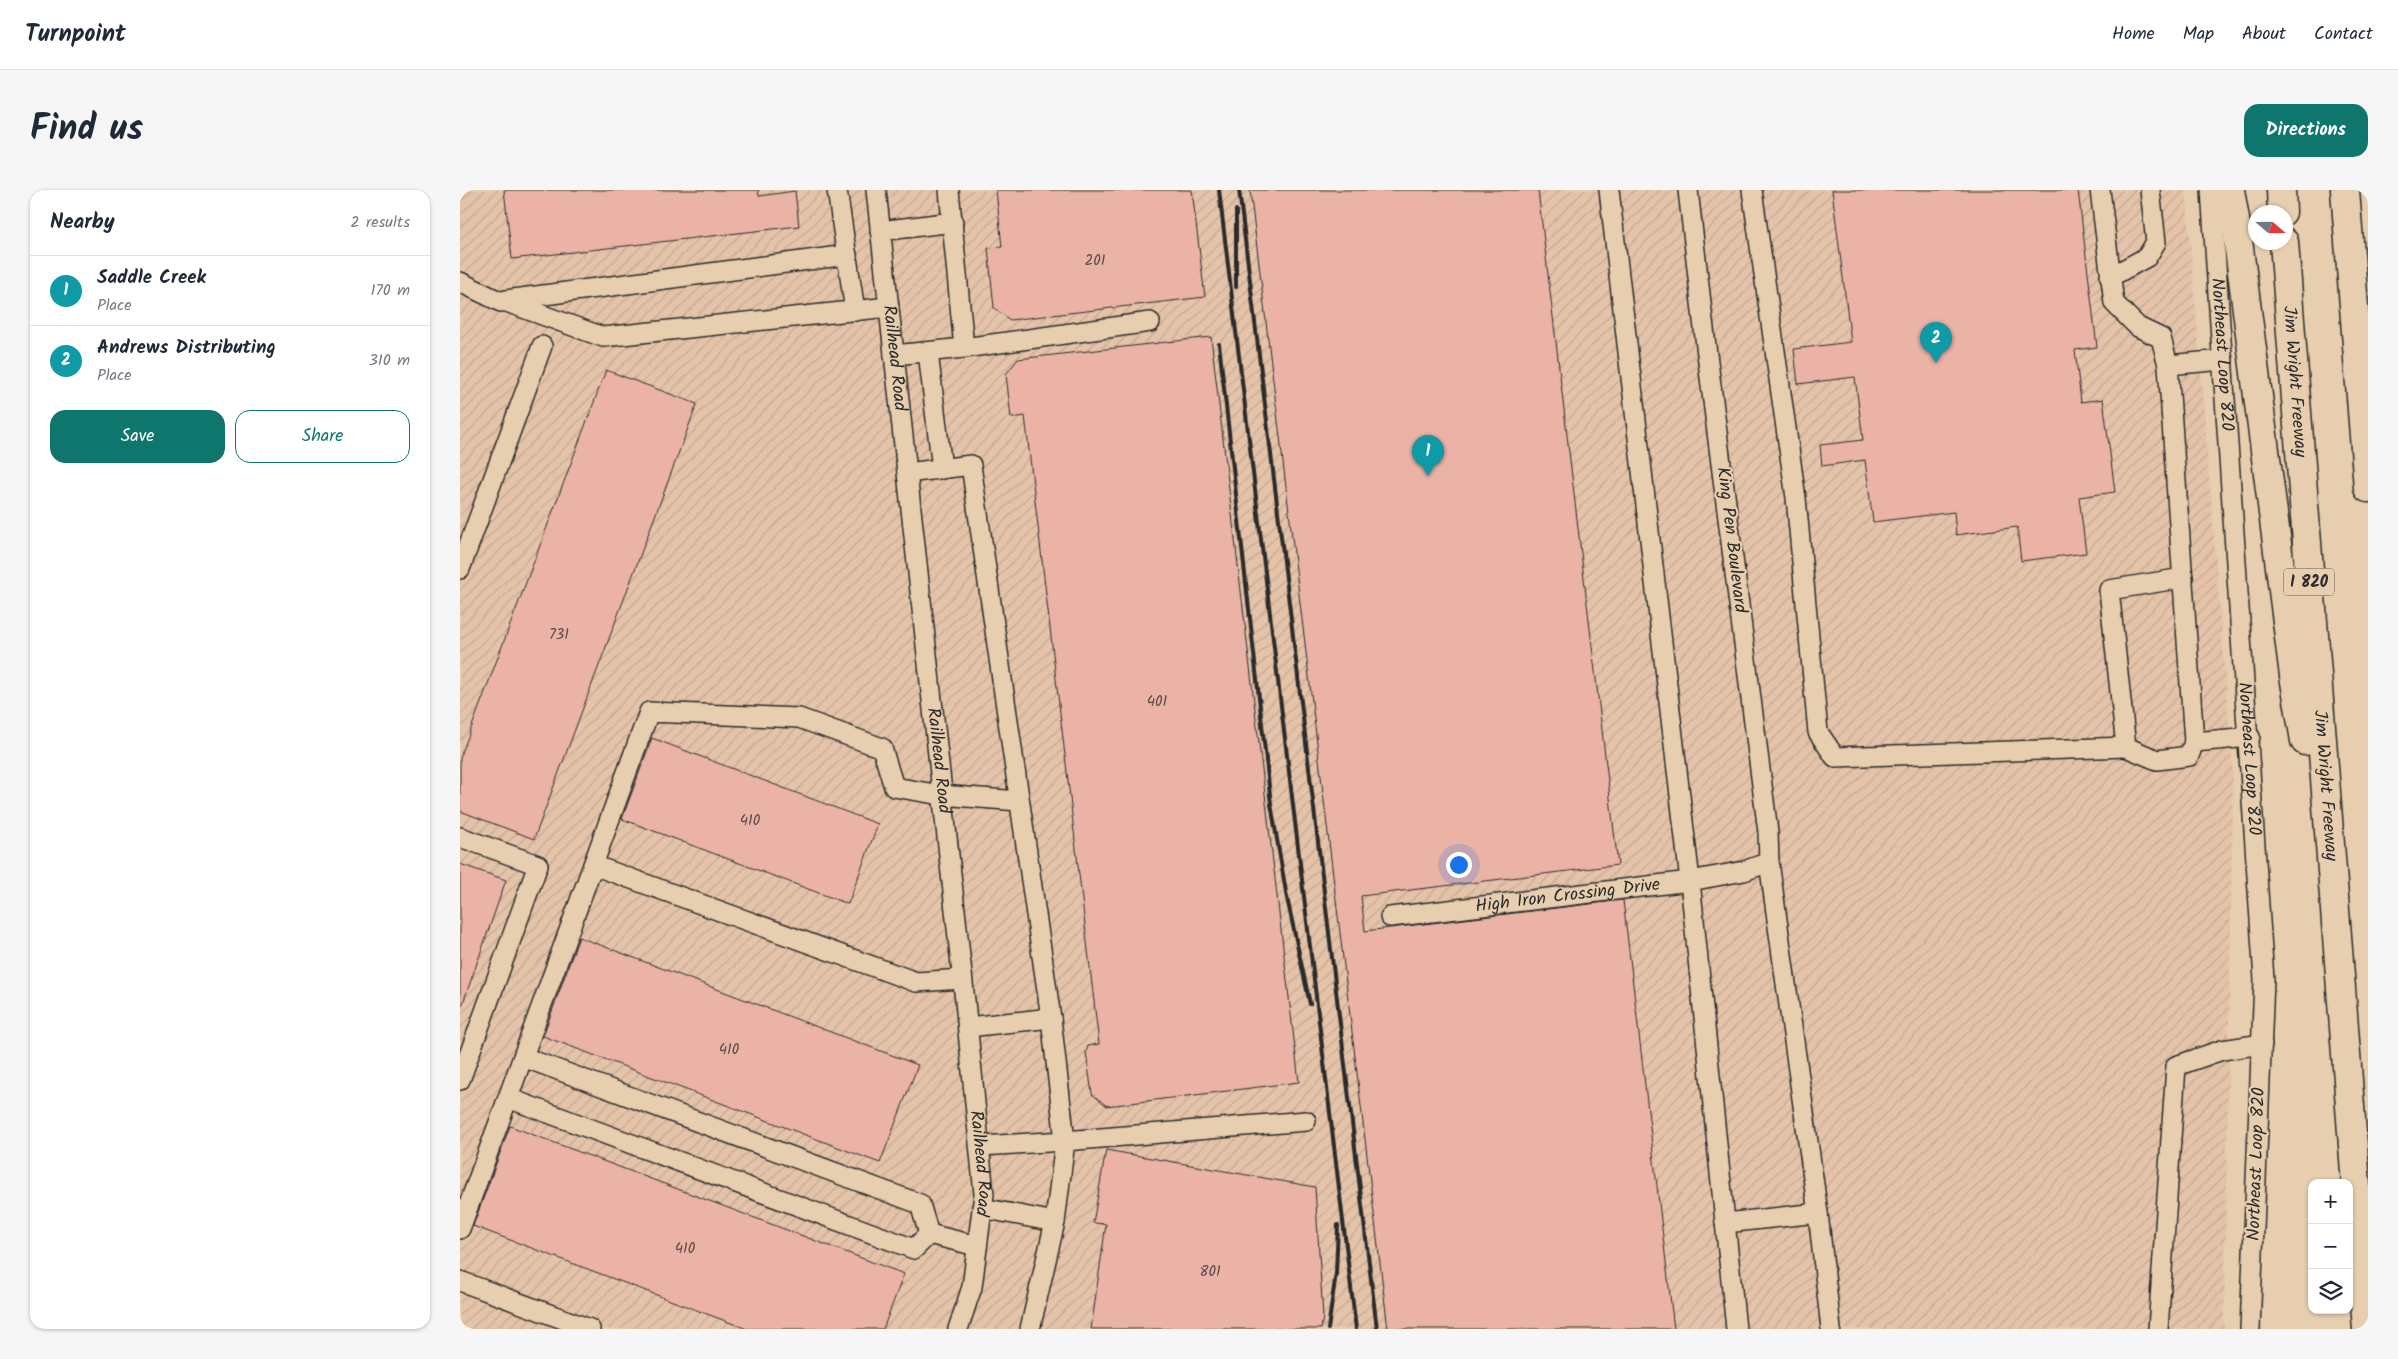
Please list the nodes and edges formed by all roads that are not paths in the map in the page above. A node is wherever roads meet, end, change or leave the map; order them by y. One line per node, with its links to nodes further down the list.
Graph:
1 (837, 190): 17 (street)
2 (876, 190): 15 (street, Railhead Road)
3 (949, 190): 14 (street)
4 (1609, 190): 43 (street)
5 (1688, 190): 41 (street, King Pen Boulevard)
6 (1752, 190): 37 (street)
7 (2100, 190): 18 (street)
8 (2150, 190): 18 (street)
9 (2211, 190): 28 (street, Northeast Loop 820)
10 (2230, 190): 45 (highway)
11 (2280, 190): 13 (highway)
12 (2345, 190): 32 (highway)
13 (2281, 205)
14 (953, 222): 15 (street); 25 (street)
15 (880, 232): 21 (street, Railhead Road)
16 (2285, 250): 45 (highway, Jim Wright Freeway / I 820)
17 (847, 255): 20 (street); 22 (street)
18 (2110, 277): 29 (street)
19 (460, 282): 20 (street)
20 (504, 301): 22 (street)
21 (888, 307): 22 (street); 27 (street, Railhead Road)
22 (855, 311)
23 (1150, 322): 25 (street)
24 (542, 346): 33 (street)
25 (964, 348): 26 (street)
26 (928, 352): 27 (street); 30 (street)
27 (894, 355): 31 (street, Railhead Road)
28 (2223, 360): 29 (street); 35 (street, Northeast Loop 820)
29 (2168, 365): 34 (street)
30 (942, 469): 31 (street); 39 (street)
31 (907, 473): 38 (street, Railhead Road)
32 (2368, 488)
33 (460, 570)
34 (2183, 578): 36 (street); 37 (street)
35 (2250, 737): 36 (street); 49 (street, Northeast Loop 820)
36 (2194, 742): 37 (street)
37 (2126, 747)
38 (941, 795): 39 (street); 42 (street); 46 (street, Railhead Road)
39 (1019, 801): 47 (street)
40 (460, 837): 51 (street)
41 (1770, 862): 43 (street, High Iron Crossing Drive); 57 (street, King Pen Boulevard)
42 (593, 865): 46 (street); 50 (street)
43 (1690, 881): 44 (street, High Iron Crossing Drive); 59 (street)
44 (1390, 917)
45 (2335, 921): 71 (highway, Jim Wright Freeway / I 820)
46 (962, 979): 48 (street, Railhead Road)
47 (1051, 1018): 48 (street); 54 (street)
48 (968, 1027): 55 (street, Railhead Road)
49 (2262, 1044): 69 (street); 70 (street, Northeast Loop 820)
50 (523, 1057): 52 (street); 61 (street)
51 (460, 1080)
52 (508, 1098): 60 (street); 61 (street)
53 (1306, 1122): 54 (street)
54 (1065, 1141): 55 (street); 58 (street)
55 (980, 1146): 56 (street, Railhead Road)
56 (982, 1208): 58 (street); 62 (street, Railhead Road)
57 (1818, 1213): 59 (street); 68 (street, King Pen Boulevard)
58 (1055, 1222): 66 (street)
59 (1725, 1223): 67 (street)
60 (460, 1228)
61 (929, 1234): 62 (street)
62 (977, 1246): 65 (street, Railhead Road)
63 (460, 1281): 64 (street)
64 (590, 1329)
65 (958, 1329)
66 (1030, 1329)
67 (1736, 1329)
68 (1831, 1329)
69 (2158, 1329)
70 (2250, 1329)
71 (2367, 1329)

